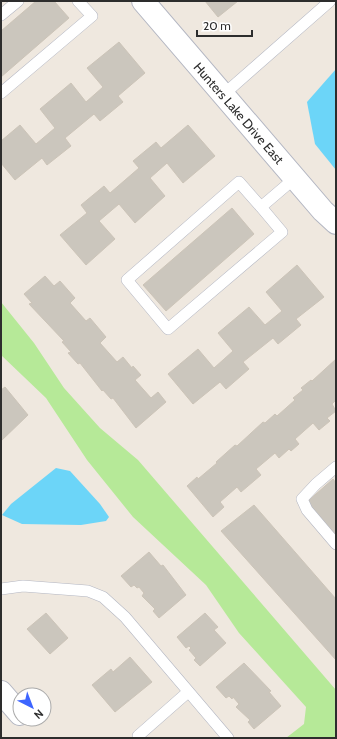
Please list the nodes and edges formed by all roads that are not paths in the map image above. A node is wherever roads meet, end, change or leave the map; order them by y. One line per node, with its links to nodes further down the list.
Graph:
1 (18, 1): 5 (lane)
2 (78, 1): 6 (lane)
3 (143, 1): 7 (street, Hunters Lake Drive East)
4 (330, 1): 7 (lane)
5 (1, 15)
6 (1, 93)
7 (223, 95): 8 (street, Hunters Lake Drive East)
8 (295, 178): 9 (lane); 10 (street, Hunters Lake Drive East)
9 (261, 207): 9 (lane)
10 (336, 223)
11 (336, 466): 12 (lane)
12 (336, 544)
13 (1, 589): 15 (lane)
14 (1, 692): 16 (street)
15 (188, 692): 17 (lane); 18 (lane)
16 (12, 705)
17 (138, 736)
18 (228, 738)

